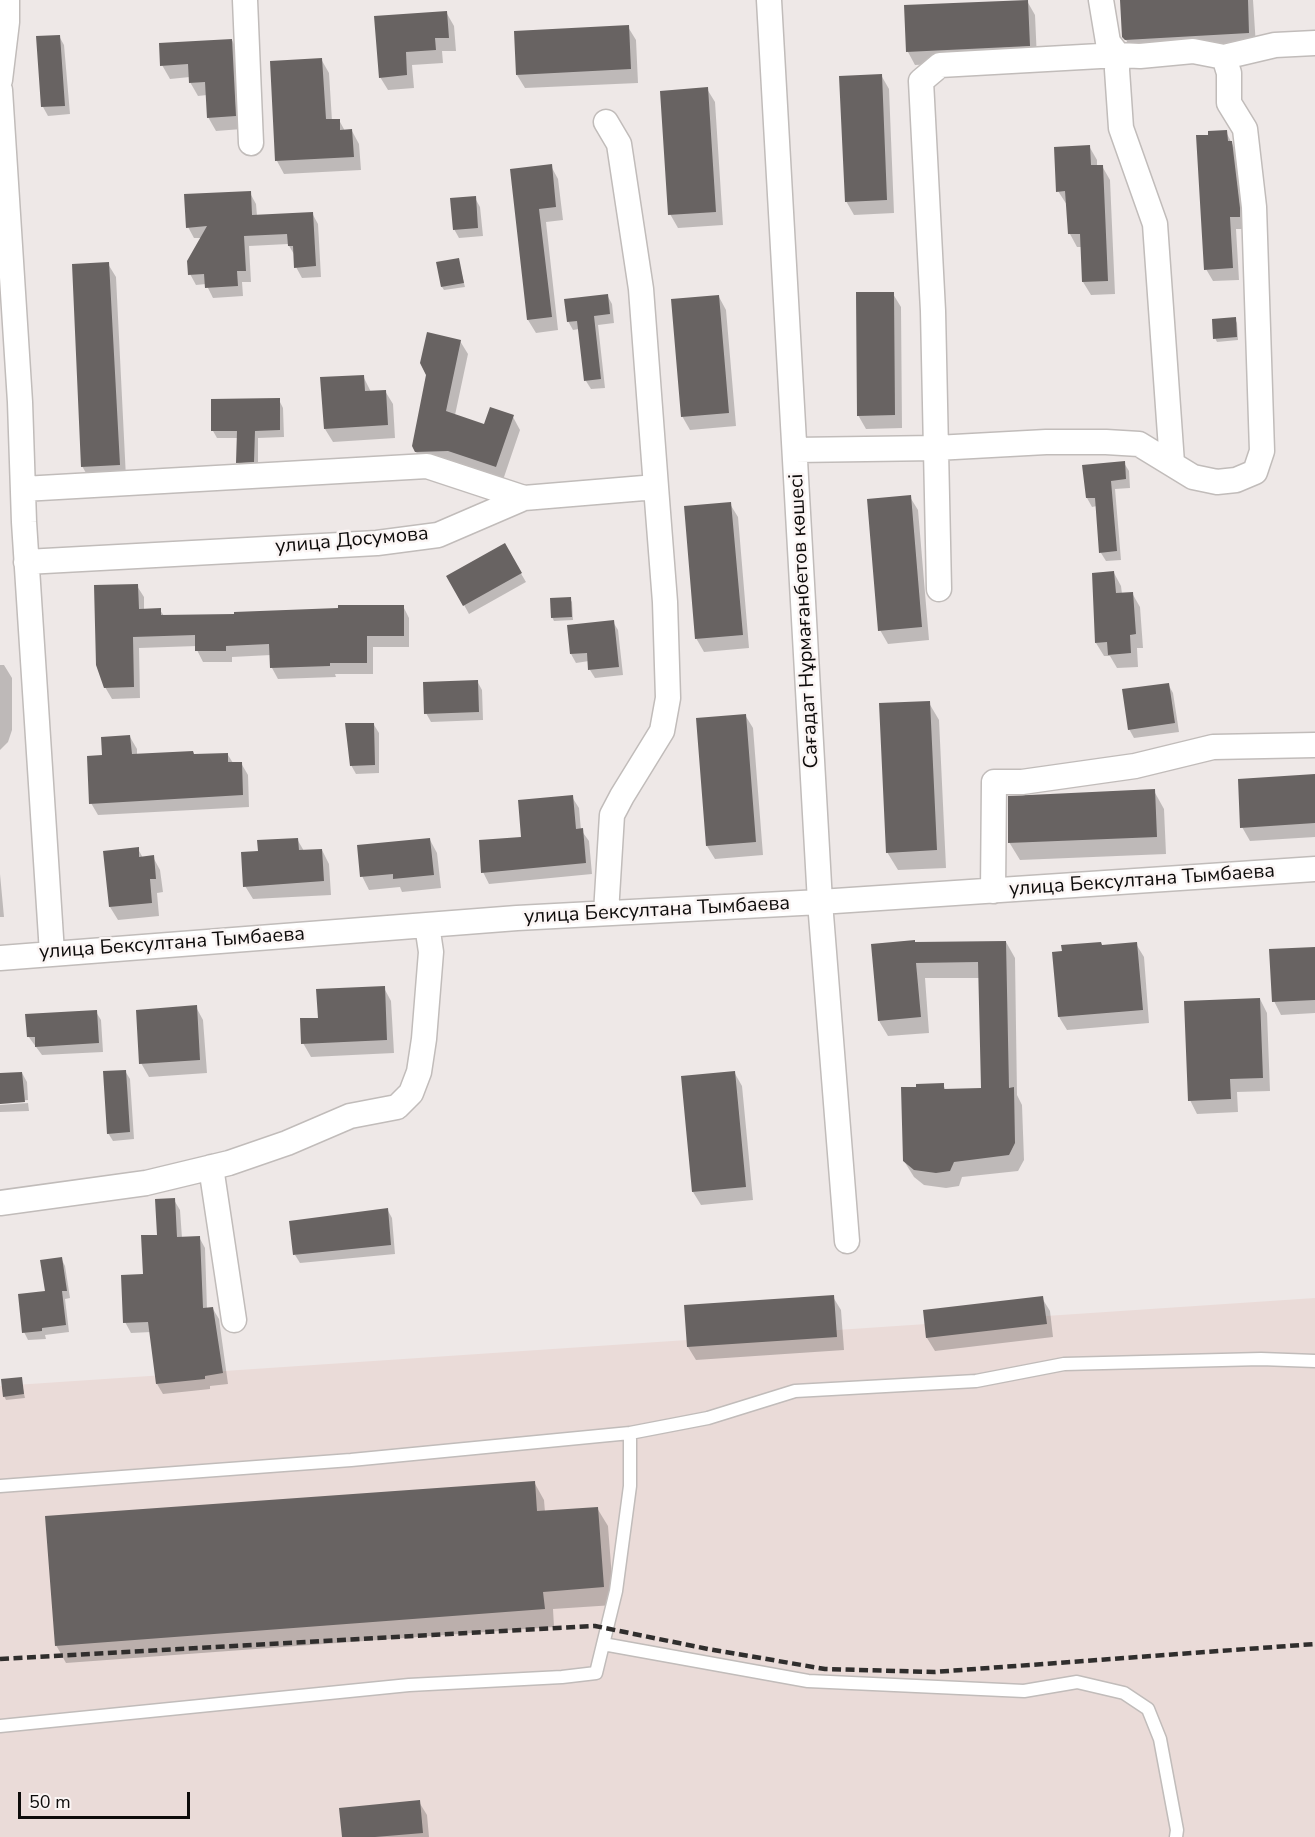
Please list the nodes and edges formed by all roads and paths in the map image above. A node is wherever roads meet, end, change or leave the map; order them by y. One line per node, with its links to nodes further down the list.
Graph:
1 (7, 0): 8 (street)
2 (245, 0): 11 (street)
3 (769, 0): 13 (street, Сағадат Нұрмағанбетов көшесі)
4 (1101, 0): 6 (street)
5 (1315, 43): 7 (street)
6 (1118, 55): 7 (street); 12 (street); 14 (street)
7 (1224, 57): 14 (street)
8 (0, 80)
9 (0, 90): 16 (street)
10 (606, 122): 15 (street)
11 (251, 143)
12 (936, 448): 13 (street); 14 (street); 19 (street)
13 (795, 450): 23 (street, Сағадат Нұрмағанбетов көшесі)
14 (1172, 463)
15 (656, 487): 17 (street); 24 (street)
16 (23, 489): 17 (street); 18 (street)
17 (524, 498): 18 (street, улица Досумова)
18 (26, 562): 26 (street)
19 (939, 589)
20 (1315, 745): 22 (street)
21 (1315, 869): 22 (street, улица Бексултана Тымбаева)
22 (993, 891): 23 (street, улица Бексултана Тымбаева)
23 (820, 902): 24 (street, улица Бексултана Тымбаева); 30 (street, Сағадат Нұрмағанбетов көшесі)
24 (606, 913): 25 (street, улица Бексултана Тымбаева)
25 (428, 925): 26 (street, улица Бексултана Тымбаева); 28 (street)
26 (52, 953): 27 (street, улица Бексултана Тымбаева)
27 (0, 958)
28 (211, 1167): 29 (street); 31 (street)
29 (0, 1203)
30 (847, 1241)
31 (234, 1320)
32 (1315, 1361): 33 (lane)
33 (630, 1433): 34 (lane); 35 (lane)
34 (0, 1486)
35 (603, 1644): 36 (lane); 37 (lane)
36 (0, 1726)
37 (1176, 1837)

